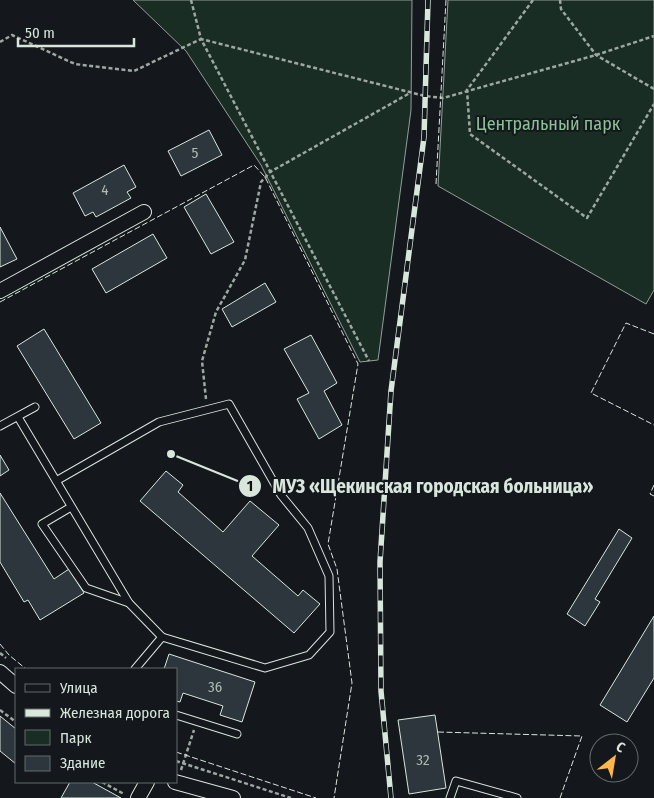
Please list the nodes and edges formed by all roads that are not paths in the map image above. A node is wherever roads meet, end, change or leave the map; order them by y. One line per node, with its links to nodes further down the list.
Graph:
1 (144, 212): 2 (street)
2 (0, 291)
3 (35, 406): 4 (lane)
4 (18, 417): 5 (lane); 6 (lane)
5 (0, 426)
6 (56, 481): 7 (lane); 9 (lane)
7 (71, 506): 8 (lane); 8 (lane)
8 (129, 603): 9 (lane)
9 (162, 636): 10 (lane)
10 (136, 668)
11 (0, 672): 12 (street)
12 (15, 685)
13 (178, 716): 14 (lane)
14 (237, 734)
15 (146, 783): 17 (street)
16 (178, 783): 18 (street)
17 (138, 798)
18 (233, 798)
19 (450, 798): 20 (lane)
20 (517, 798)

